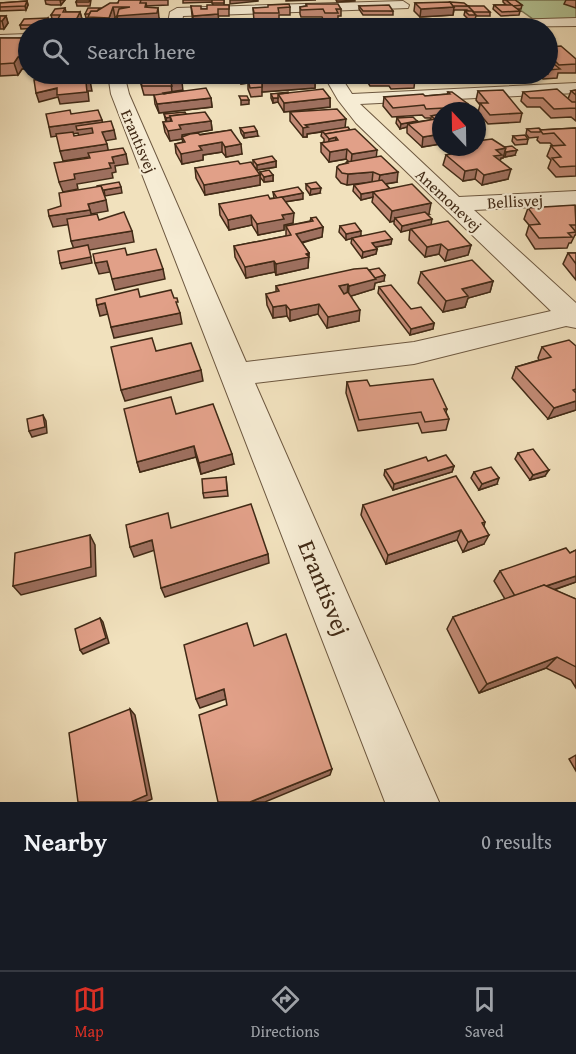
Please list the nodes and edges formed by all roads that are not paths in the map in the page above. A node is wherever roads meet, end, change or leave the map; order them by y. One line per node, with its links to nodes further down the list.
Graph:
1 (402, 2): 2 (street); 3 (street)
2 (176, 18)
3 (403, 18)
4 (576, 22): 5 (street)
5 (558, 23)
6 (18, 38): 7 (street)
7 (0, 39)
8 (118, 84): 15 (street, Erantisvej)
9 (337, 84): 11 (street, Anemonevej)
10 (576, 88): 11 (street)
11 (347, 100): 13 (street, Anemonevej)
12 (576, 198): 13 (street, Bellisvej)
13 (454, 204): 14 (street, Anemonevej)
14 (574, 317): 15 (street)
15 (236, 374): 16 (street, Erantisvej)
16 (412, 802)

